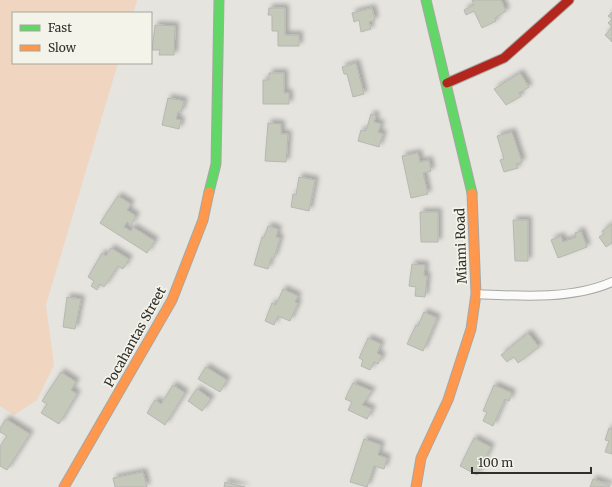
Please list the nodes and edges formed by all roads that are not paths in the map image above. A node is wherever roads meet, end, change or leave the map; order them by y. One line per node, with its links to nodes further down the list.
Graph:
1 (219, 0): 7 (street, Pocahantas Street)
2 (426, 0): 4 (street, Miami Road)
3 (569, 0): 4 (street)
4 (448, 83): 6 (street, Miami Road)
5 (612, 282): 6 (street)
6 (476, 294): 8 (street, Miami Road)
7 (64, 487)
8 (416, 487)

